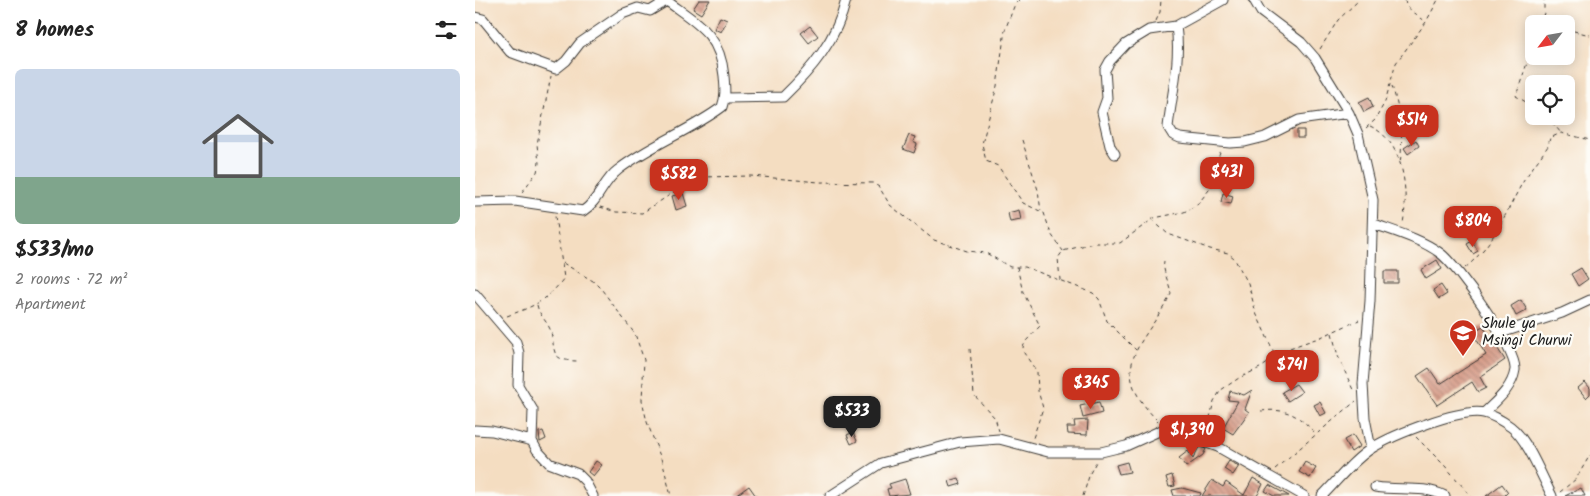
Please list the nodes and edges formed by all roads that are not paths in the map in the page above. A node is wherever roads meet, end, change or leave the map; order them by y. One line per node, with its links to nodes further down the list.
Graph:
1 (667, 0): 5 (street); 7 (street)
2 (846, 0): 7 (street)
3 (1223, 0): 6 (street)
4 (1254, 0): 8 (street)
5 (475, 17)
6 (1176, 26): 8 (street); 9 (street)
7 (726, 98): 10 (street)
8 (1349, 113): 11 (street)
9 (1115, 154)
10 (475, 202)
11 (1374, 224): 14 (street); 18 (street)
12 (475, 294): 17 (street)
13 (1590, 300): 14 (street)
14 (1501, 333): 15 (street)
15 (1484, 413): 18 (street); 25 (street)
16 (475, 430): 17 (street)
17 (532, 441): 20 (street)
18 (1371, 449): 23 (street)
19 (1375, 487): 24 (street)
20 (593, 496)
21 (830, 496): 22 (street)
22 (1304, 496)
23 (1322, 496)
24 (1445, 496)
25 (1554, 496)

